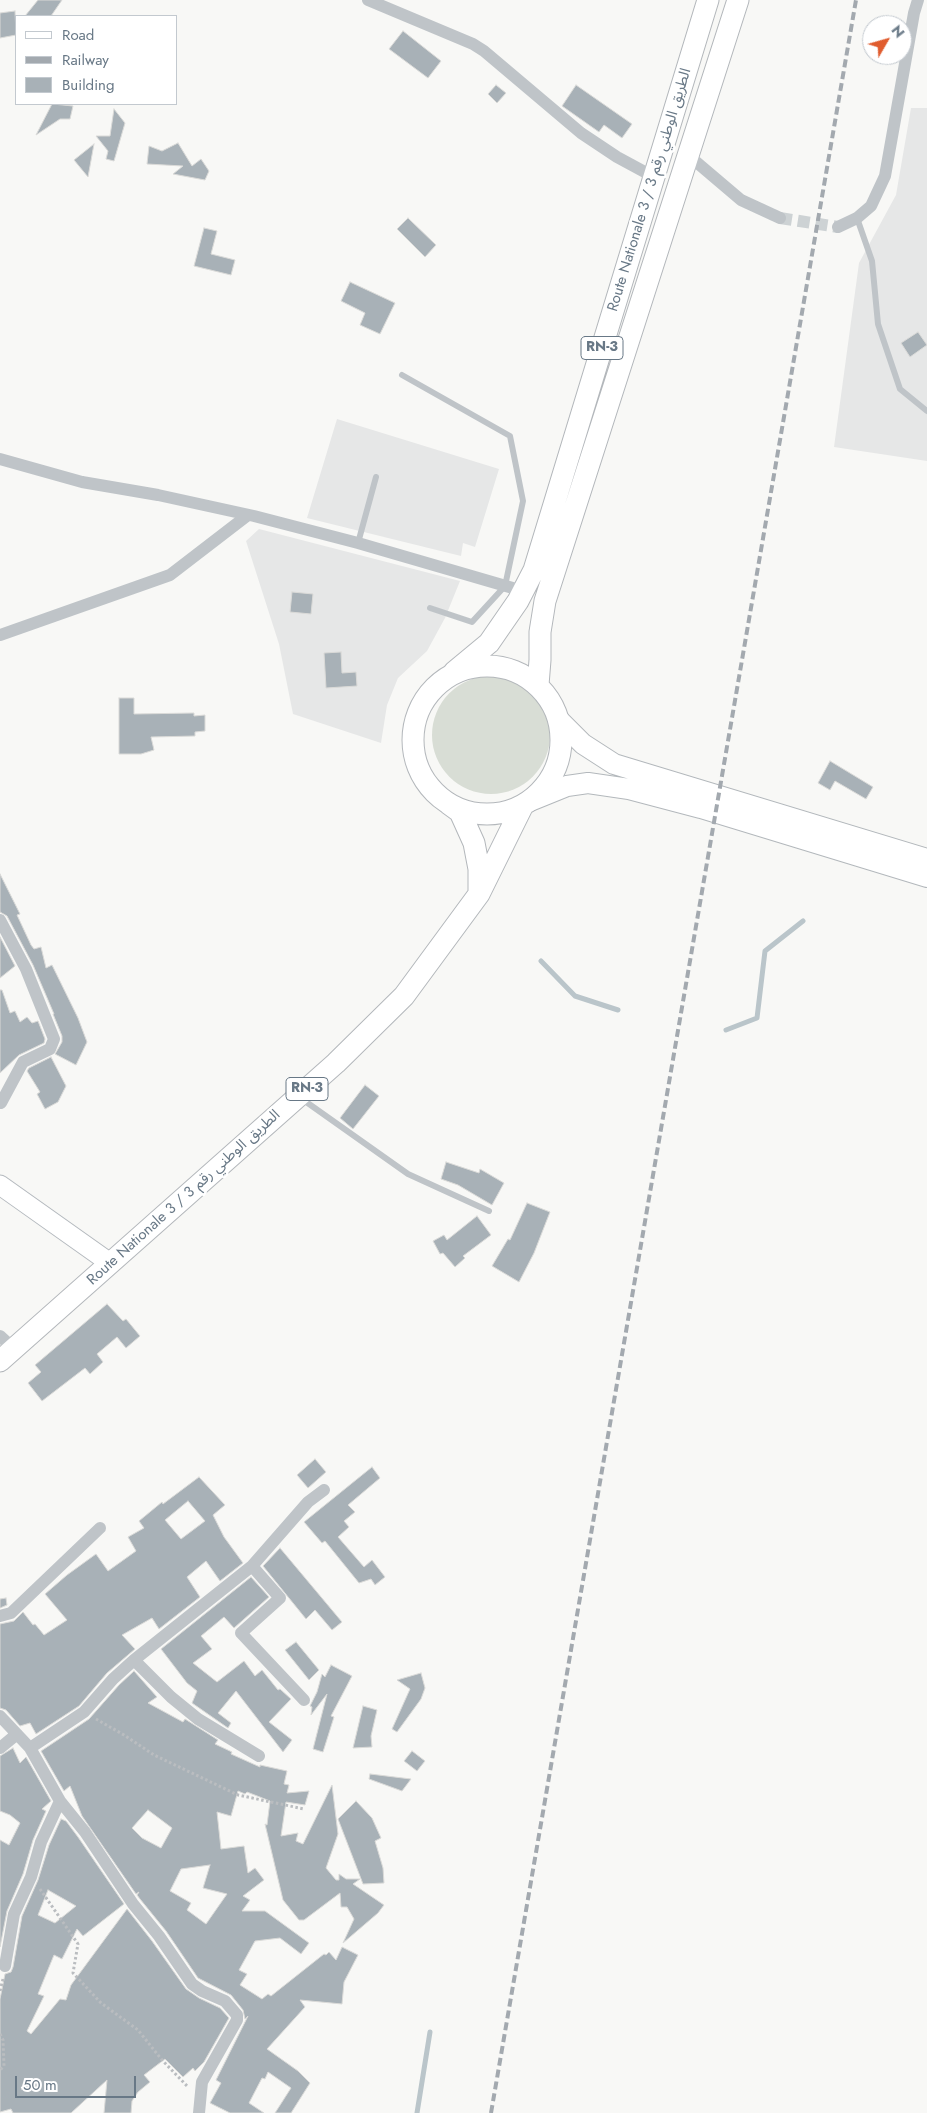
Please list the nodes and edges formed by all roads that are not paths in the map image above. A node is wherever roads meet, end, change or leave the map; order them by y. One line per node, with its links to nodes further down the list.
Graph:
1 (368, 0): 6 (street)
2 (708, 0): 6 (highway, Route Nationale 3 / الطريق الوطني رقم 3 / RN-3)
3 (738, 0): 5 (highway, Route Nationale 3 / الطريق الوطني رقم 3 / RN-3)
4 (918, 0): 8 (street)
5 (688, 155): 7 (street); 20 (highway, Route Nationale 3 / الطريق الوطني رقم 3 / RN-3)
6 (654, 177): 16 (highway, Route Nationale 3 / الطريق الوطني رقم 3 / RN-3)
7 (780, 218)
8 (857, 218): 9 (street); 11 (lane)
9 (838, 227)
10 (402, 375): 16 (lane)
11 (927, 411)
12 (0, 459): 14 (street)
13 (376, 477): 15 (lane)
14 (248, 515): 15 (street); 18 (street)
15 (358, 543): 16 (street)
16 (514, 589): 17 (lane); 19 (highway, Route Nationale 3 / الطريق الوطني رقم 3 / RN-3)
17 (430, 608)
18 (0, 635)
19 (454, 672): 20 (highway); 22 (highway)
20 (538, 685): 21 (highway)
21 (559, 720): 23 (highway); 24 (main road)
22 (447, 803): 23 (highway); 26 (highway)
23 (526, 803): 25 (main road); 26 (highway, RN-3)
24 (927, 859)
25 (927, 876)
26 (479, 894): 28 (highway, Route Nationale 3 / الطريق الوطني رقم 3 / RN-3)
27 (0, 920): 29 (street)
28 (299, 1096): 31 (lane); 32 (highway, Route Nationale 3 / الطريق الوطني رقم 3 / RN-3)
29 (1, 1103)
30 (0, 1186): 32 (main road)
31 (489, 1211)
32 (110, 1263): 33 (highway, Route Nationale 3 / الطريق الوطني رقم 3 / RN-3)
33 (5, 1348)
34 (324, 1490): 36 (street)
35 (100, 1528): 37 (street)
36 (252, 1566): 38 (street); 39 (street)
37 (0, 1616)
38 (134, 1660): 43 (street); 44 (street)
39 (304, 1700)
40 (0, 1716): 41 (street)
41 (17, 1734): 42 (street); 43 (street)
42 (0, 1748)
43 (30, 1748): 45 (street)
44 (259, 1756)
45 (60, 1802): 46 (street); 47 (street)
46 (6, 1966)
47 (199, 2113)

